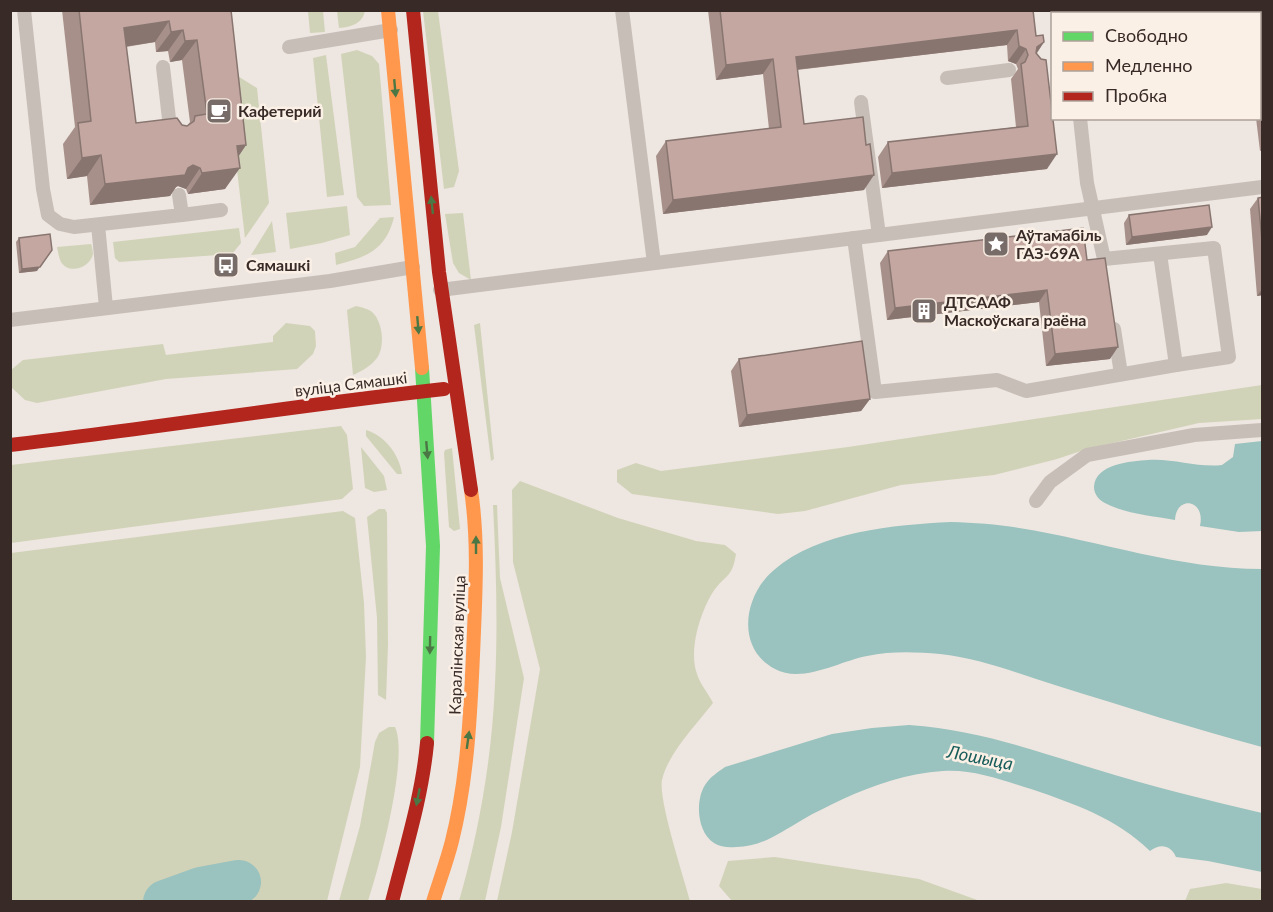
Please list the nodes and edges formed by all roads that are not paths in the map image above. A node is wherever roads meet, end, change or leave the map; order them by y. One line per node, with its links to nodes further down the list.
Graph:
1 (24, 10): 19 (lane)
2 (388, 10): 6 (main road, вуліца Сямашкі)
3 (413, 10): 5 (main road)
4 (622, 10): 24 (lane)
5 (415, 25): 6 (lane); 23 (main road, one-way to 5)
6 (390, 30): 7 (lane); 25 (main road, вуліца Сямашкі, one-way to 25)
7 (289, 46)
8 (163, 67): 13 (lane)
9 (1010, 70): 10 (lane)
10 (947, 78)
11 (861, 102): 20 (lane)
12 (1080, 120): 16 (lane)
13 (171, 138)
14 (1263, 187): 16 (lane)
15 (178, 195): 18 (lane)
16 (1092, 208): 20 (lane); 22 (lane)
17 (221, 210): 18 (lane)
18 (182, 215): 19 (lane)
19 (98, 225): 28 (lane)
20 (879, 235): 21 (lane)
21 (854, 238): 24 (lane); 32 (lane)
22 (1160, 254): 31 (lane); 31 (lane)
23 (438, 263): 25 (lane); 26 (main road)
24 (654, 263): 26 (lane)
25 (412, 267): 27 (main road, вуліца Сямашкі); 28 (lane)
26 (442, 290): 27 (lane); 33 (main road)
27 (415, 293): 34 (main road, вуліца Сямашкі, one-way to 34)
28 (106, 307): 30 (lane)
29 (1112, 317): 32 (lane)
30 (10, 320)
31 (1176, 365): 32 (lane)
32 (1121, 374)
33 (458, 387): 34 (main road); 39 (main road, Каралінская вуліца, one-way to 33)
34 (422, 392): 36 (main road, вуліца Сямашкі); 38 (main road, Каралінская вуліца, one-way to 38)
35 (1263, 429): 37 (lane)
36 (10, 445)
37 (1036, 501)
38 (392, 902)
39 (433, 902)

